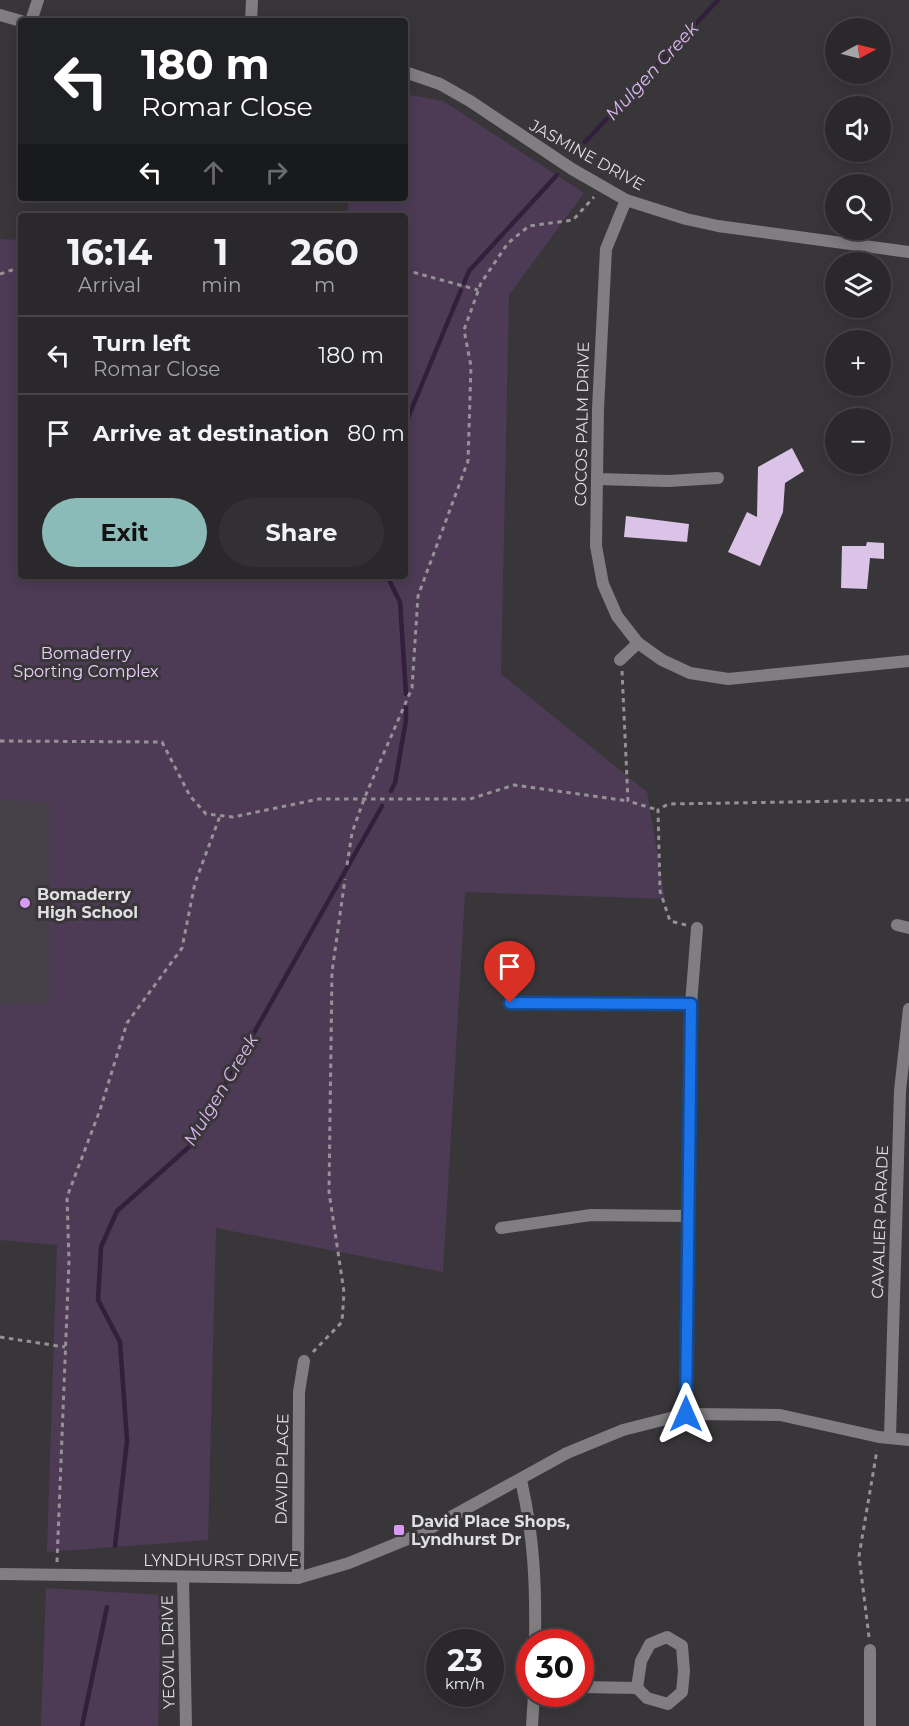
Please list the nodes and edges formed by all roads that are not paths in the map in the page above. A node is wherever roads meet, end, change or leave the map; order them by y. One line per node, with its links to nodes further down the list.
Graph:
1 (38, 0): 4 (street)
2 (252, 0): 5 (street)
3 (0, 15): 6 (street)
4 (32, 18)
5 (251, 18)
6 (18, 20)
7 (408, 73): 8 (street, JASMINE DRIVE)
8 (626, 200): 9 (street, JASMINE DRIVE); 11 (street, COCOS PALM DRIVE)
9 (909, 252)
10 (718, 478): 11 (street)
11 (597, 479): 12 (street, COCOS PALM DRIVE)
12 (638, 644): 13 (street); 14 (street, COCOS PALM DRIVE)
13 (620, 660)
14 (909, 661)
15 (697, 928): 17 (street)
16 (510, 1003): 17 (street)
17 (691, 1004): 20 (street)
18 (909, 1009): 19 (street, CAVALIER PARADE)
19 (905, 1091): 24 (street, CAVALIER PARADE)
20 (687, 1216): 21 (street); 23 (street)
21 (501, 1228)
22 (304, 1361): 29 (street, DAVID PLACE)
23 (686, 1414): 24 (street, LYNDHURST DRIVE); 26 (street, LYNDHURST DRIVE)
24 (885, 1437): 25 (street, LYNDHURST DRIVE)
25 (909, 1440)
26 (521, 1480): 29 (street, LYNDHURST DRIVE); 30 (street)
27 (0, 1574): 28 (street, LYNDHURST DRIVE)
28 (183, 1578): 29 (street, LYNDHURST DRIVE); 35 (street, YEOVIL DRIVE)
29 (298, 1578)
30 (535, 1629)
31 (870, 1650): 37 (street)
32 (594, 1687): 33 (street)
33 (637, 1688): 33 (street)
34 (533, 1707): 36 (street)
35 (186, 1726)
36 (532, 1726)
37 (870, 1726)

